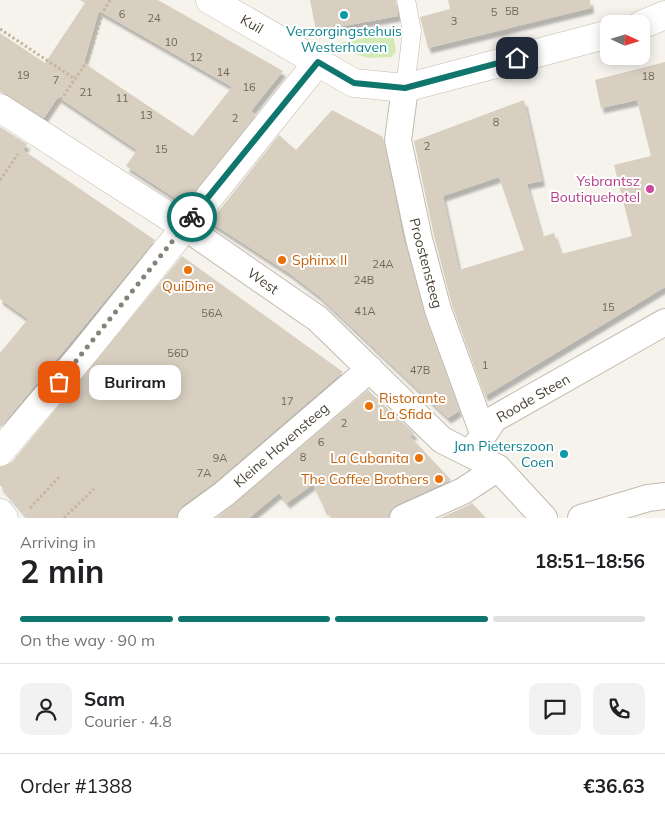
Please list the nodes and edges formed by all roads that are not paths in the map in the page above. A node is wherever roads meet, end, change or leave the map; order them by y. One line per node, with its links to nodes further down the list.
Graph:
1 (210, 0): 6 (street, Kuil)
2 (406, 0): 7 (lane)
3 (665, 15): 4 (street)
4 (650, 21)
5 (600, 36): 7 (street)
6 (318, 62): 7 (street, Kuil); 9 (street)
7 (405, 88): 12 (street, Proostensteeg)
8 (0, 108): 9 (street, West)
9 (185, 227): 11 (street, West); 13 (street)
10 (665, 322): 12 (street, Roode Steen)
11 (370, 369): 12 (street, West); 18 (street, Kleine Havensteeg)
12 (477, 443): 14 (street)
13 (0, 452)
14 (498, 468): 19 (street); 20 (street)
15 (665, 496): 21 (street)
16 (0, 513): 17 (street)
17 (4, 518)
18 (190, 518)
19 (403, 518)
20 (544, 518)
21 (581, 518)

